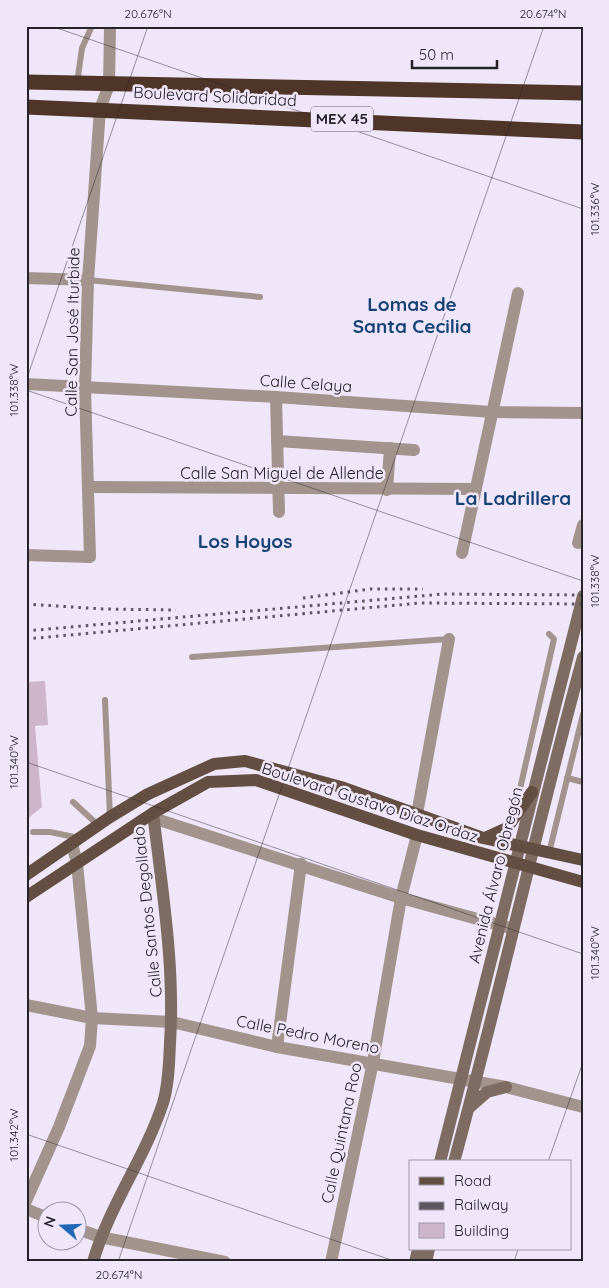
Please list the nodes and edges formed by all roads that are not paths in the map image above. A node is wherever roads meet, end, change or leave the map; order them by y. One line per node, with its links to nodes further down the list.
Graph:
1 (92, 26): 4 (lane)
2 (110, 26): 5 (street, Calle San José Iturbide)
3 (26, 82): 4 (highway, Boulevard Solidaridad / MEX 45)
4 (77, 84): 5 (highway, Boulevard Solidaridad / MEX 45)
5 (109, 85): 6 (highway, Boulevard Solidaridad / MEX 45); 8 (street, Calle San José Iturbide)
6 (583, 93)
7 (26, 107): 8 (highway, Boulevard Solidaridad / MEX 45)
8 (100, 109): 9 (highway, Boulevard Solidaridad / MEX 45); 11 (street, Calle San José Iturbide)
9 (583, 132)
10 (26, 278): 11 (street)
11 (88, 280): 13 (lane); 15 (street, Calle San José Iturbide)
12 (518, 293): 17 (street)
13 (260, 296)
14 (26, 384): 15 (street, Calle Celaya)
15 (84, 388): 16 (street, Calle Celaya); 22 (street, Calle San José Iturbide)
16 (276, 397): 17 (street, Calle Celaya); 19 (street)
17 (492, 412): 18 (street, Calle Celaya); 24 (street)
18 (583, 413)
19 (277, 441): 20 (street); 23 (street)
20 (390, 448): 21 (street); 25 (street)
21 (414, 450)
22 (88, 488): 23 (street, Calle San Miguel de Allende); 30 (street, Calle San José Iturbide)
23 (278, 489): 25 (street, Calle San Miguel de Allende); 26 (street)
24 (476, 489): 25 (street, Calle San Miguel de Allende); 29 (street)
25 (387, 490)
26 (278, 512)
27 (583, 525): 28 (street)
28 (578, 543)
29 (462, 553)
30 (26, 555)
31 (583, 596): 40 (street, Avenida Álvaro Obregón)
32 (549, 634): 45 (lane)
33 (449, 639): 35 (lane); 42 (street)
34 (583, 656): 51 (street, Avenida Álvaro Obregón)
35 (192, 657)
36 (105, 700): 44 (lane)
37 (583, 714): 38 (lane)
38 (568, 778): 39 (lane); 52 (lane)
39 (583, 782)
40 (532, 792): 45 (main road); 51 (street, Avenida Álvaro Obregón)
41 (73, 802): 46 (lane)
42 (418, 814): 44 (main road, Boulevard Gustavo Díaz Ordaz); 49 (main road, Boulevard Gustavo Díaz Ordaz)
43 (153, 815): 48 (main road, Boulevard Gustavo Díaz Ordaz); 54 (main road, Boulevard Gustavo Díaz Ordaz); 55 (street); 65 (street, Calle Santos Degollado)
44 (110, 817): 46 (main road, Boulevard Gustavo Díaz Ordaz)
45 (513, 820): 49 (main road)
46 (98, 825): 50 (main road, Boulevard Gustavo Díaz Ordaz)
47 (33, 832): 50 (lane)
48 (417, 835): 56 (main road, Boulevard Gustavo Díaz Ordaz); 60 (street, Calle Quintana Roo)
49 (483, 838): 51 (main road, Boulevard Gustavo Díaz Ordaz)
50 (76, 841): 54 (street); 57 (main road, Boulevard Gustavo Díaz Ordaz)
51 (526, 848): 52 (main road, Boulevard Gustavo Díaz Ordaz); 56 (street, Avenida Álvaro Obregón)
52 (549, 853): 53 (main road, Boulevard Gustavo Díaz Ordaz)
53 (583, 860)
54 (77, 863): 59 (main road, Boulevard Gustavo Díaz Ordaz); 64 (street)
55 (301, 864): 60 (street); 66 (street)
56 (521, 866): 58 (main road, Boulevard Gustavo Díaz Ordaz); 61 (street, Avenida Álvaro Obregón); 62 (street, Avenida Álvaro Obregón)
57 (26, 875)
58 (583, 882)
59 (26, 897)
60 (401, 898): 61 (street); 67 (street, Calle Quintana Roo)
61 (500, 925): 62 (street); 68 (street, Avenida Álvaro Obregón)
62 (512, 929): 69 (street, Avenida Álvaro Obregón)
63 (26, 1005): 64 (street, Calle Pedro Moreno)
64 (92, 1018): 65 (street, Calle Pedro Moreno); 75 (street)
65 (172, 1022): 66 (street, Calle Pedro Moreno); 79 (street, Calle Santos Degollado)
66 (277, 1047): 67 (street, Calle Pedro Moreno)
67 (373, 1062): 68 (street, Calle Pedro Moreno); 83 (street, Calle Quintana Roo)
68 (460, 1080): 69 (street, Calle Pedro Moreno); 73 (street, Avenida Álvaro Obregón)
69 (475, 1083): 70 (street, Calle Pedro Moreno); 72 (street, Avenida Álvaro Obregón)
70 (506, 1087): 71 (street, Calle Pedro Moreno); 72 (street)
71 (583, 1107)
72 (468, 1112): 74 (street, Avenida Álvaro Obregón)
73 (440, 1160)
74 (455, 1160)
75 (26, 1201)
76 (26, 1209): 77 (street)
77 (38, 1214)
78 (88, 1233): 79 (street)
79 (100, 1237): 81 (street, Calle Santos Degollado); 82 (street)
80 (418, 1250): 84 (street)
81 (92, 1262)
82 (225, 1262)
83 (331, 1262)
84 (414, 1262)

